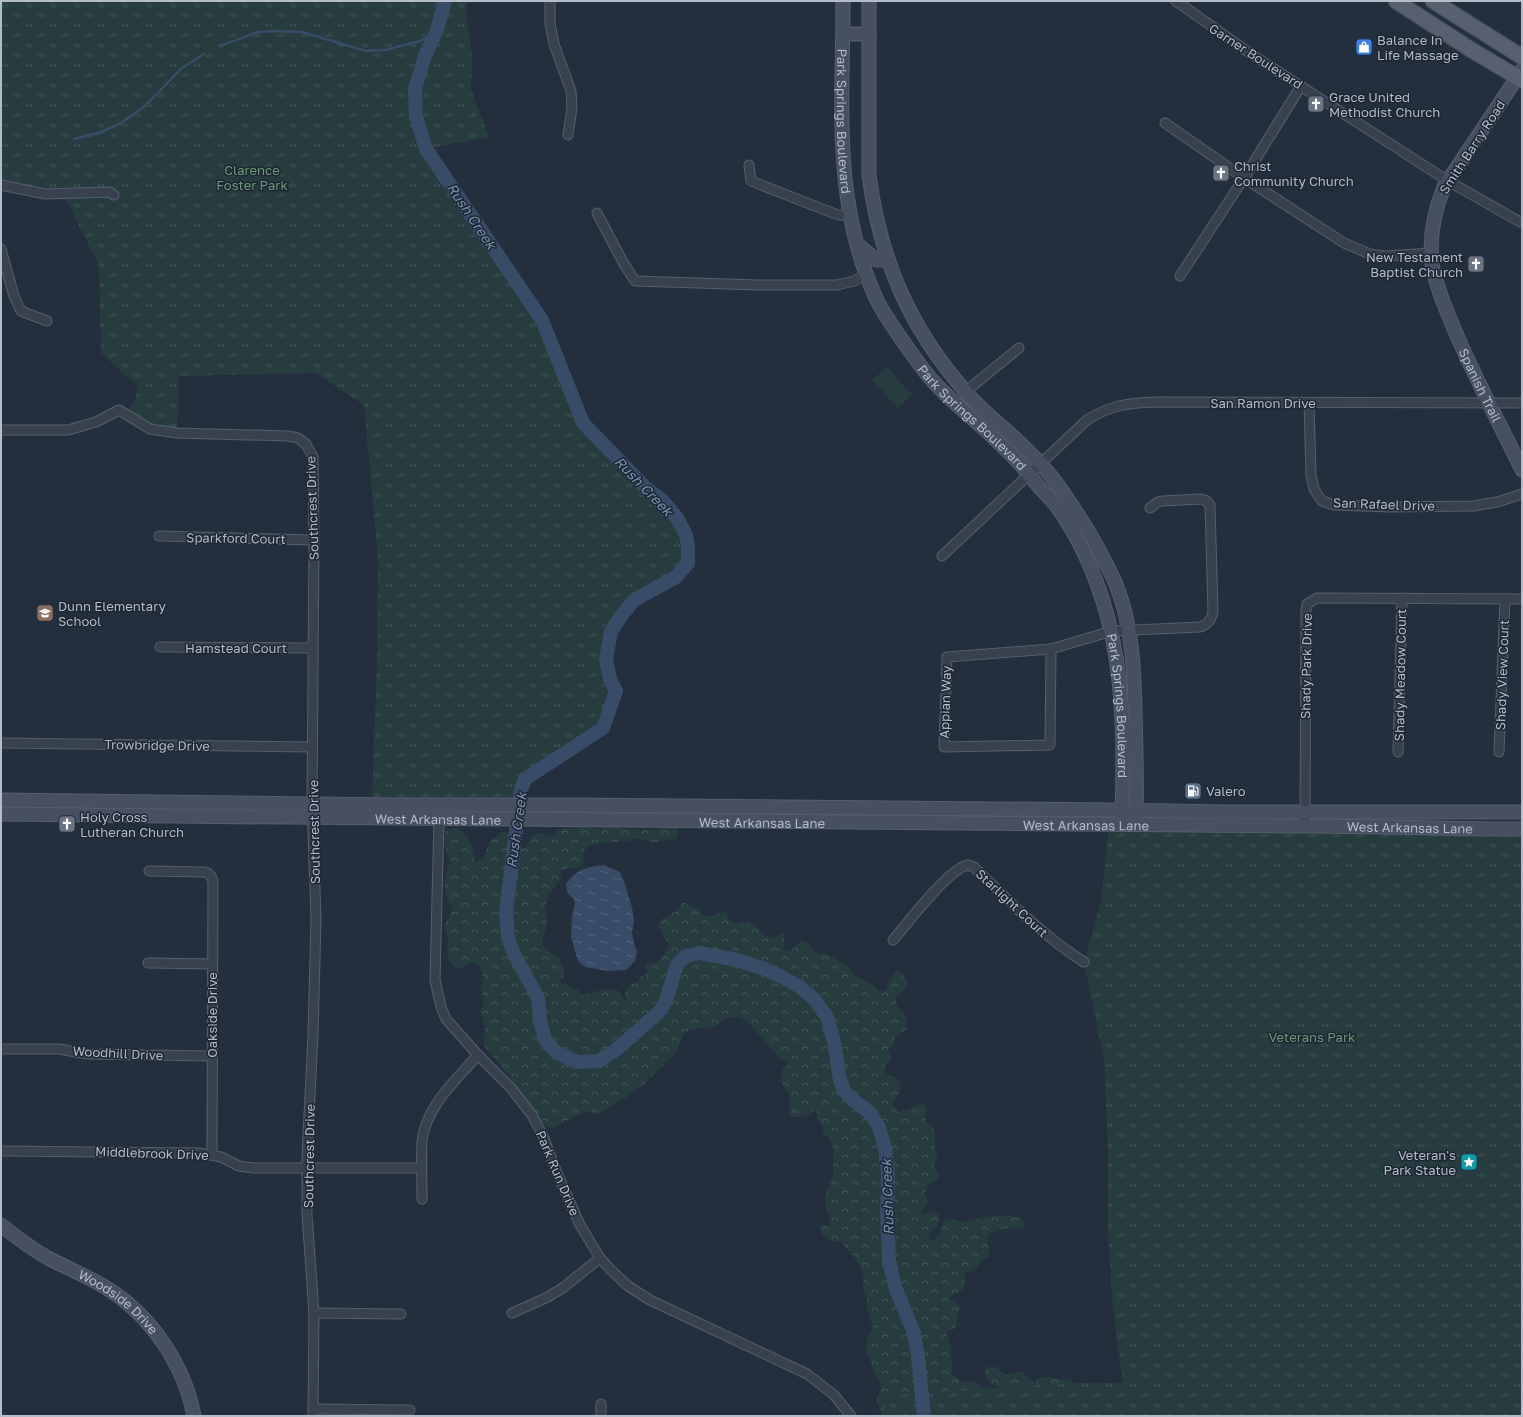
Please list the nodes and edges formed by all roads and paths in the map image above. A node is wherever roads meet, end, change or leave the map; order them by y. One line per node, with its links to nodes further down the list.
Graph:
1 (550, 1): 13 (street)
2 (843, 1): 7 (main road, Park Springs Boulevard)
3 (869, 1): 8 (main road, Park Springs Boulevard)
4 (1176, 1): 11 (street, Garner Boulevard)
5 (1396, 1): 10 (main road)
6 (1433, 1): 9 (main road)
7 (843, 34): 8 (main road); 20 (main road, Park Springs Boulevard)
8 (869, 34): 25 (main road, Park Springs Boulevard)
9 (1522, 57)
10 (1520, 76): 16 (main road, Smith Barry Road)
11 (1301, 86): 15 (street); 16 (street, Garner Boulevard)
12 (1165, 122): 15 (street)
13 (568, 135)
14 (749, 165): 20 (street)
15 (1244, 178): 24 (street); 27 (street)
16 (1448, 181): 21 (street, Garner Boulevard); 24 (main road, Smith Barry Road)
17 (1, 185): 18 (street)
18 (114, 195)
19 (597, 213): 26 (street)
20 (849, 215): 22 (main road, Park Springs Boulevard)
21 (1522, 223)
22 (856, 244): 25 (main road); 26 (main road, Park Springs Boulevard)
23 (1, 250): 29 (street)
24 (1432, 253): 28 (main road, Smith Barry Road)
25 (888, 260): 31 (main road, Park Springs Boulevard)
26 (867, 274): 38 (main road, Park Springs Boulevard)
27 (1180, 276)
28 (1442, 298): 33 (main road, Spanish Trail)
29 (47, 322)
30 (1019, 348): 31 (street)
31 (965, 392): 36 (main road, Park Springs Boulevard)
32 (1309, 403): 33 (street, San Ramon Drive); 36 (street, San Ramon Drive); 39 (street, San Rafael Drive)
33 (1489, 403): 34 (street, San Ramon Drive); 37 (main road, Spanish Trail)
34 (1522, 403)
35 (1, 430): 42 (street, Southcrest Drive)
36 (1040, 464): 38 (street, San Ramon Drive); 47 (main road, Park Springs Boulevard)
37 (1522, 470)
38 (1029, 474): 43 (street, San Ramon Drive); 48 (main road, Park Springs Boulevard)
39 (1522, 494)
40 (1150, 508): 47 (street, Appian Way)
41 (158, 536): 42 (street, Sparkford Court)
42 (314, 540): 50 (street, Southcrest Drive)
43 (942, 556)
44 (1402, 598): 45 (street, Shady Park Drive); 54 (street, Shady Meadow Court); 60 (street, Shady Park Drive)
45 (1505, 599): 46 (street, Shady Park Drive); 55 (street, Shady View Court)
46 (1522, 599)
47 (1128, 630): 48 (street, Appian Way); 59 (main road, Park Springs Boulevard)
48 (1112, 631): 51 (street, Appian Way); 58 (main road, Park Springs Boulevard)
49 (160, 647): 50 (street, Hamstead Court)
50 (313, 648): 53 (street, Southcrest Drive)
51 (1051, 649): 51 (street, Appian Way)
52 (1, 743): 53 (street, Trowbridge Drive)
53 (312, 747): 57 (street, Southcrest Drive)
54 (1398, 752)
55 (1499, 752)
56 (1, 800): 57 (main road, West Arkansas Lane)
57 (312, 804): 58 (main road, West Arkansas Lane); 63 (street, Southcrest Drive)
58 (1122, 810): 59 (main road, West Arkansas Lane); 65 (main road, Park Springs Boulevard)
59 (1136, 810): 60 (main road, West Arkansas Lane); 66 (main road, Park Springs Boulevard)
60 (1305, 812): 61 (main road, West Arkansas Lane); 67 (street, Shady Park Drive)
61 (1522, 812)
62 (1, 814): 63 (main road, West Arkansas Lane)
63 (313, 818): 64 (main road, West Arkansas Lane); 79 (street, Southcrest Drive)
64 (439, 819): 65 (main road, West Arkansas Lane); 75 (street, Park Run Drive)
65 (1122, 826): 66 (main road, West Arkansas Lane)
66 (1136, 826): 67 (main road, West Arkansas Lane)
67 (1305, 826): 68 (main road, West Arkansas Lane)
68 (1522, 829)
69 (149, 871): 73 (street, Oakside Drive)
70 (894, 940): 72 (street, Starlight Court)
71 (148, 962): 73 (street)
72 (1084, 962)
73 (212, 964): 76 (street, Oakside Drive)
74 (1, 1049): 76 (street, Woodhill Drive)
75 (478, 1055): 80 (street); 83 (street, Park Run Drive)
76 (212, 1056): 78 (street, Oakside Drive)
77 (1, 1150): 78 (street, Middlebrook Drive)
78 (212, 1155): 79 (street, Middlebrook Drive)
79 (307, 1168): 80 (street, Middlebrook Drive); 84 (street, Southcrest Drive)
80 (421, 1168): 81 (street)
81 (422, 1199)
82 (1, 1225): 90 (main road, Woodside Drive)
83 (600, 1258): 85 (street); 92 (street, Park Run Drive)
84 (314, 1313): 86 (street); 89 (street, Southcrest Drive)
85 (512, 1313)
86 (401, 1314)
87 (601, 1404): 91 (street)
88 (410, 1410): 89 (street)
89 (313, 1412)
90 (194, 1416)
91 (601, 1416)
92 (851, 1416)

